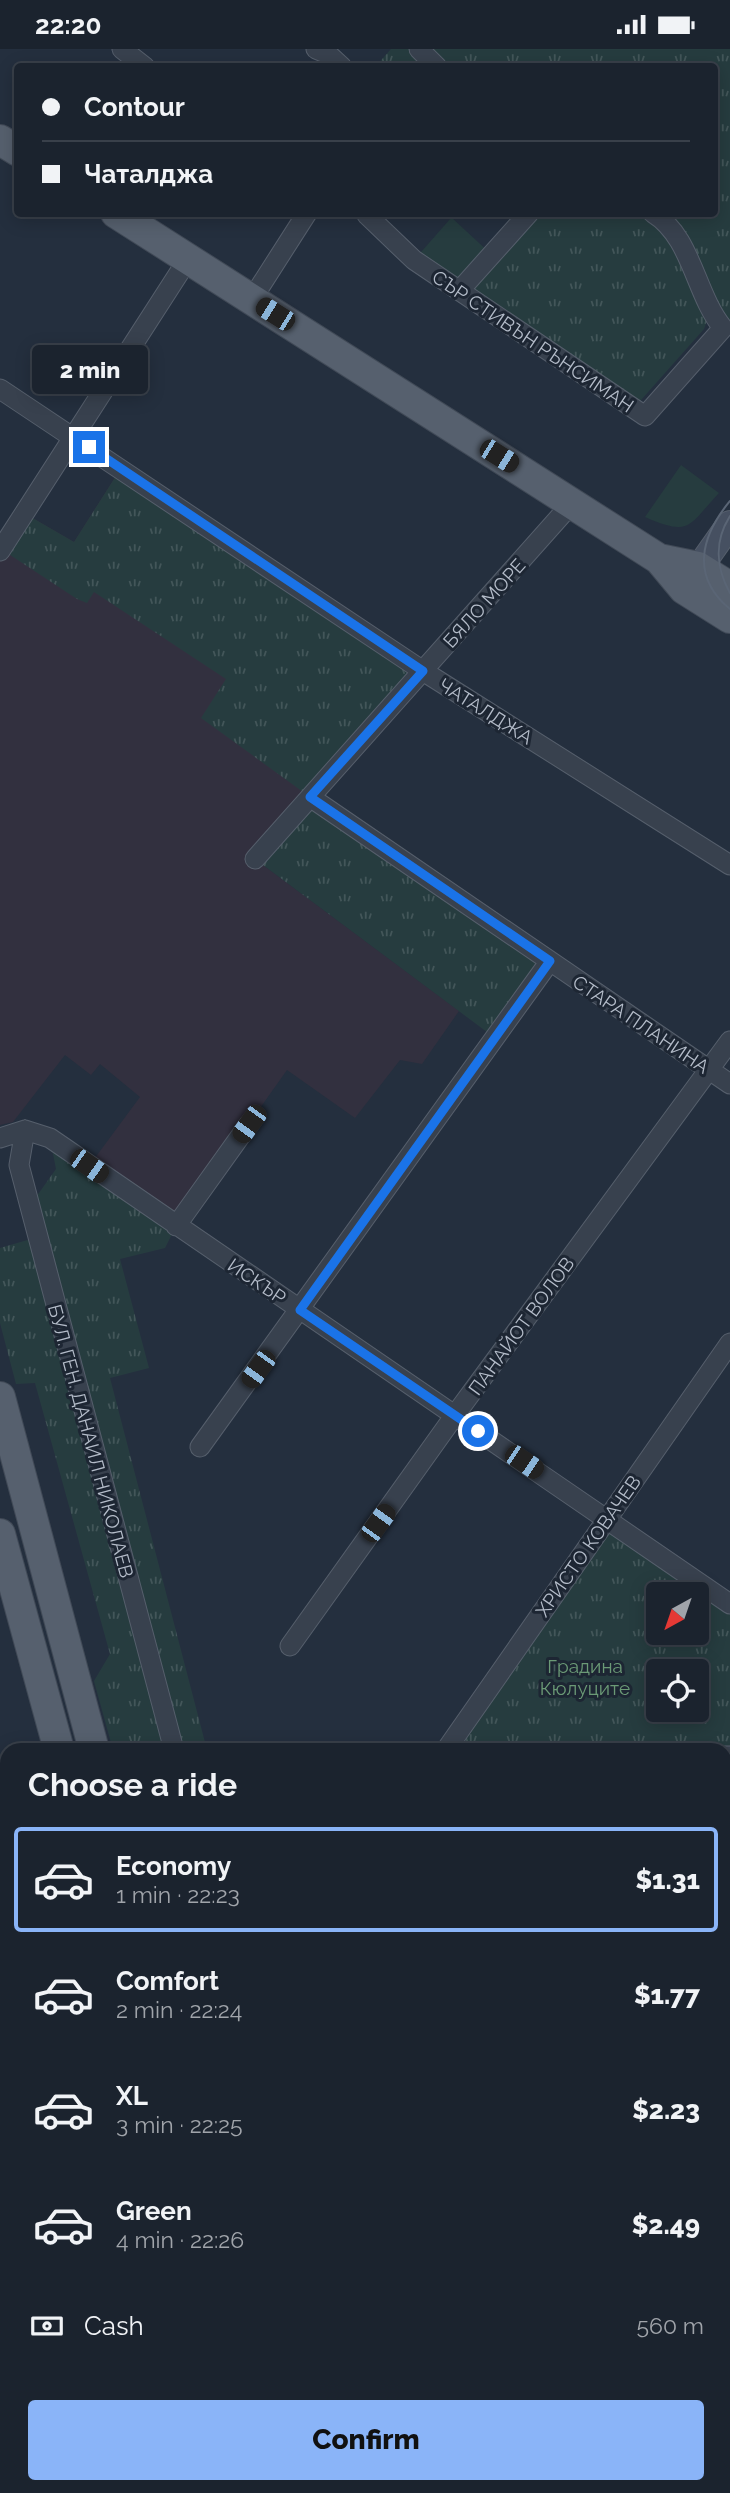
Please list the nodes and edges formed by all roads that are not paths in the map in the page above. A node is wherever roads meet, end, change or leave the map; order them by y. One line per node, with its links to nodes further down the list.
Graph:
1 (122, 49): 4 (street)
2 (316, 49): 5 (street)
3 (419, 49): 6 (street)
4 (140, 63)
5 (338, 63)
6 (433, 63)
7 (122, 217): 12 (main road)
8 (304, 217): 14 (street)
9 (370, 217): 13 (street, СЪР СТИВЪН РЪНСИМАН)
10 (524, 217): 13 (street)
11 (657, 217): 13 (street, СЪР СТИВЪН РЪНСИМАН)
12 (188, 259): 14 (main road); 16 (street)
13 (460, 290)
14 (253, 299): 17 (main road)
15 (0, 389): 16 (street, ЧАТАЛДЖА)
16 (74, 436): 19 (street); 23 (street, ЧАТАЛДЖА)
17 (573, 502): 20 (main road); 23 (street, БЯЛО МОРЕ)
18 (730, 524): 20 (street)
19 (0, 551)
20 (691, 578): 21 (main road); 22 (main road)
21 (730, 587)
22 (730, 618)
23 (423, 671): 24 (street, БЯЛО МОРЕ); 26 (street, ЧАТАЛДЖА)
24 (310, 797): 25 (street, БЯЛО МОРЕ); 27 (street, СТАРА ПЛАНИНА)
25 (255, 859)
26 (730, 865)
27 (550, 961): 29 (street, СТАРА ПЛАНИНА); 35 (street)
28 (730, 1041): 29 (street, ПАНАЙОТ ВОЛОВ)
29 (709, 1071): 30 (street, СТАРА ПЛАНИНА); 38 (street, ПАНАЙОТ ВОЛОВ)
30 (730, 1084)
31 (249, 1124): 34 (street)
32 (25, 1130): 33 (street); 34 (street, ИСКЪР); 46 (street, БУЛ. ГЕН. ДАНАИЛ НИКОЛАЕВ)
33 (0, 1138)
34 (176, 1226): 35 (street, ИСКЪР)
35 (300, 1310): 38 (street, ИСКЪР); 39 (street)
36 (730, 1343): 40 (street, ХРИСТО КОВАЧЕВ)
37 (0, 1397): 45 (main road)
38 (455, 1415): 40 (street, ИСКЪР); 43 (street, ПАНАЙОТ ВОЛОВ)
39 (200, 1447)
40 (607, 1519): 42 (street, ИСКЪР); 47 (street, ХРИСТО КОВАЧЕВ)
41 (0, 1535): 44 (main road)
42 (730, 1604)
43 (290, 1646)
44 (57, 1743)
45 (92, 1743)
46 (172, 1743)
47 (451, 1743)

